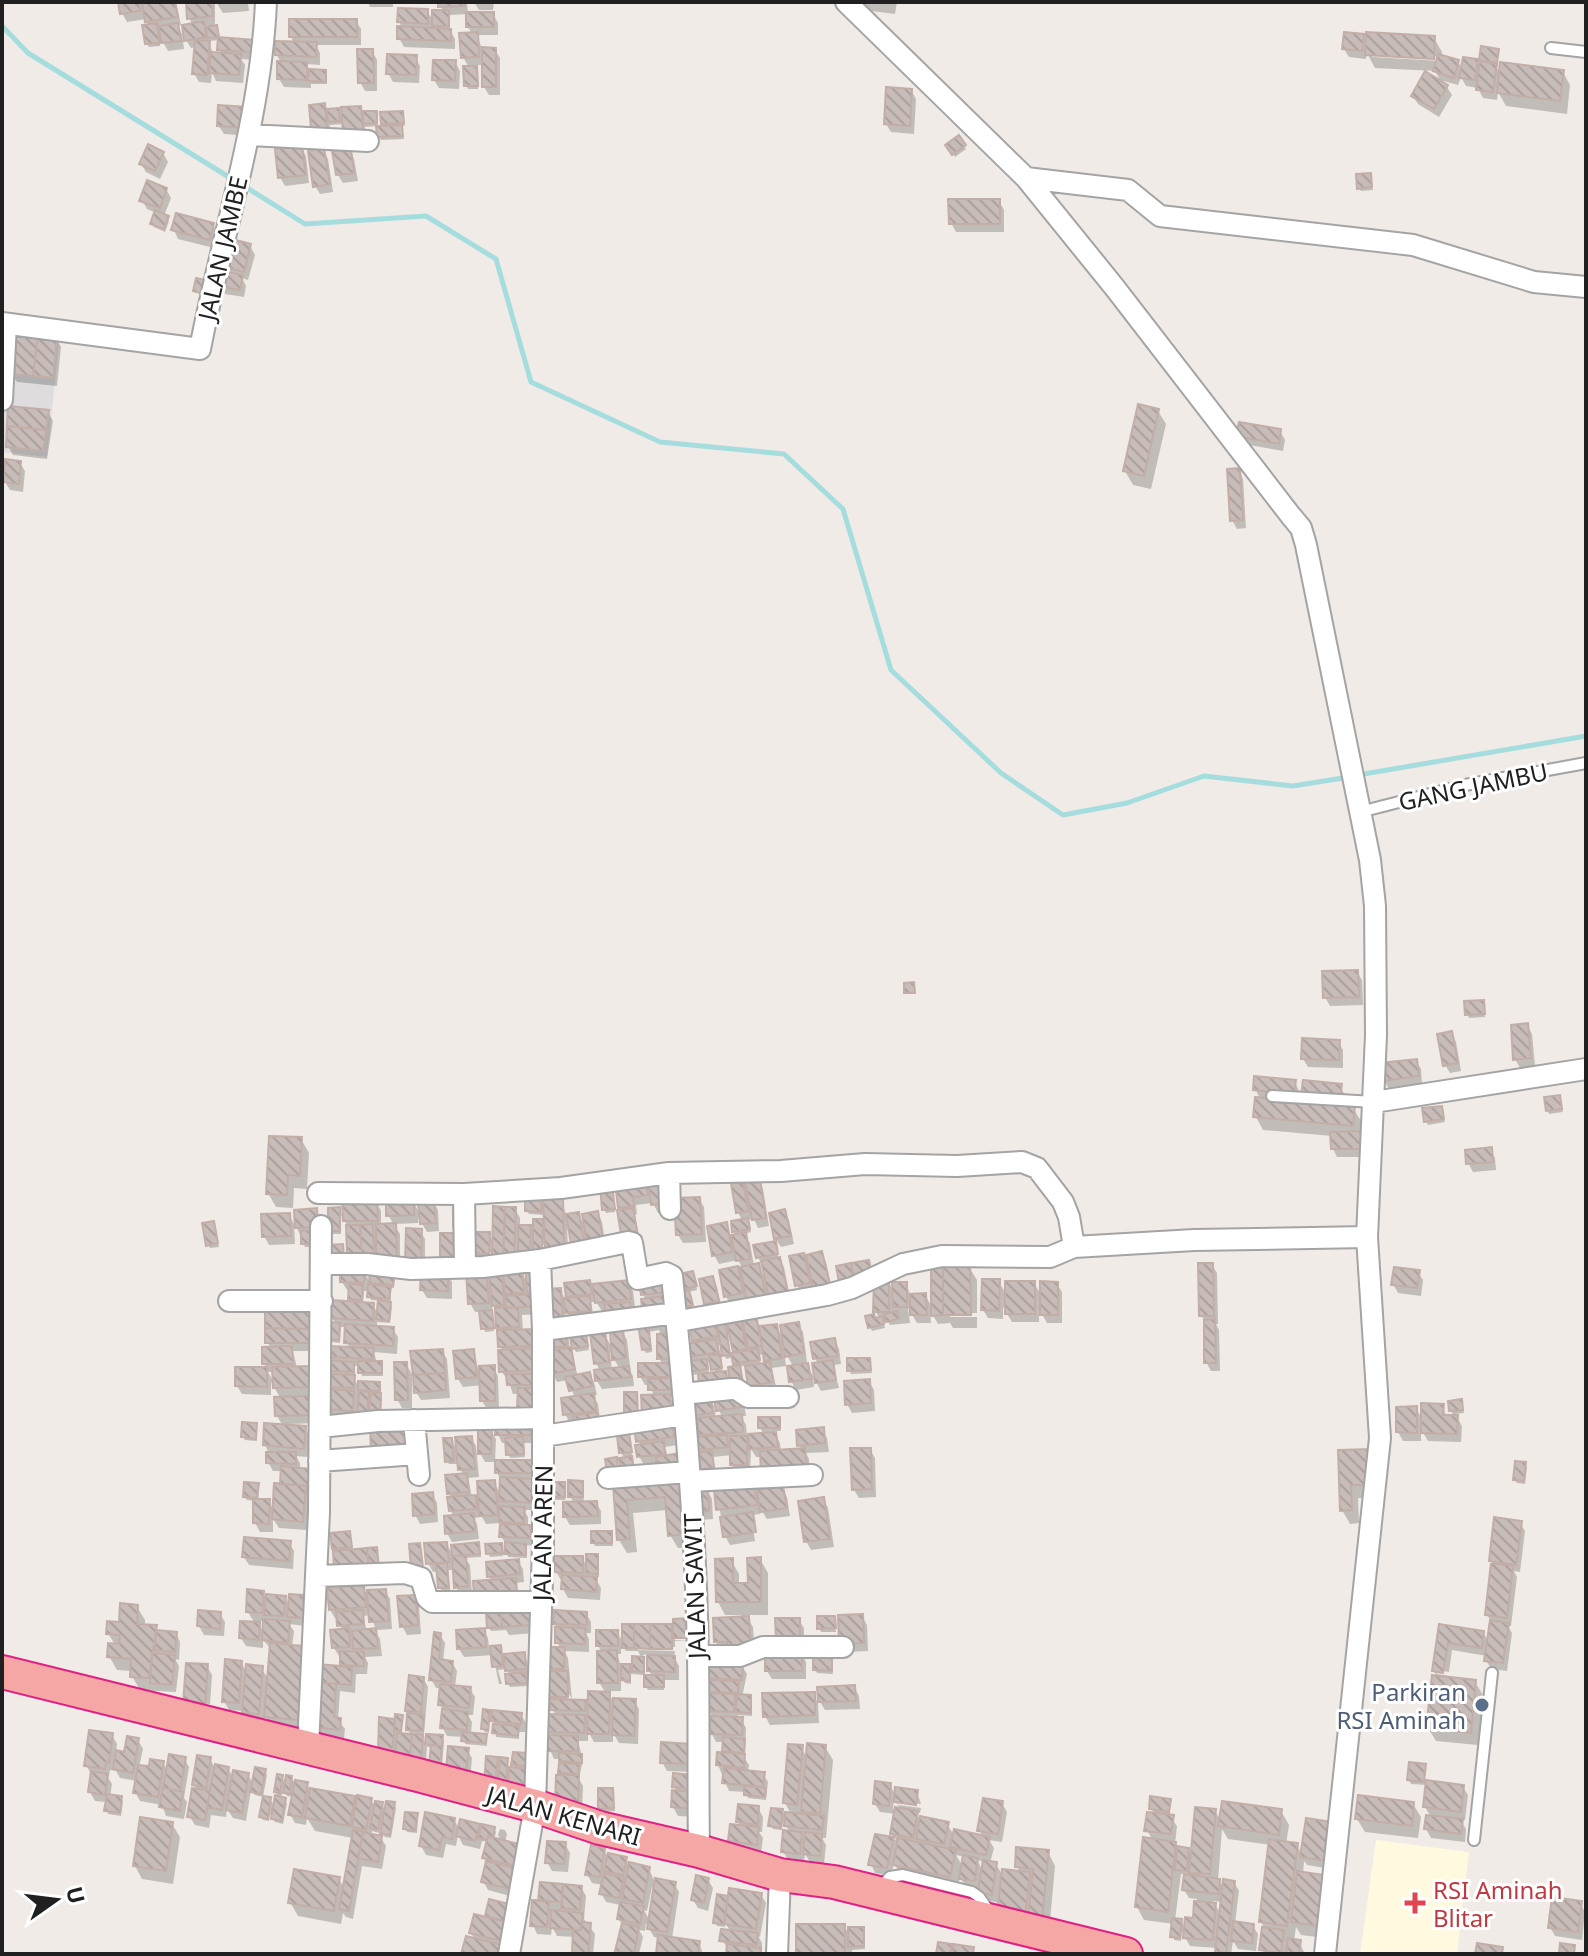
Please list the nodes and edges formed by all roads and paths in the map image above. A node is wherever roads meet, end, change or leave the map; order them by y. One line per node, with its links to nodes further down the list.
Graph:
1 (266, 2): 5 (street, JALAN JAMBE)
2 (846, 2): 7 (street)
3 (1551, 48): 4 (lane)
4 (1586, 52)
5 (250, 135): 6 (street); 9 (street, JALAN JAMBE)
6 (368, 141)
7 (1026, 178): 8 (street); 12 (street)
8 (1586, 287)
9 (4, 324): 10 (street)
10 (2, 400)
11 (1586, 763): 12 (lane, GANG JAMBU)
12 (1359, 806): 15 (street)
13 (1586, 1069): 15 (street)
14 (1272, 1096): 15 (lane)
15 (1374, 1102): 21 (street)
16 (669, 1173): 18 (street); 19 (street); 22 (street)
17 (318, 1193): 18 (street)
18 (464, 1194): 25 (street)
19 (670, 1209)
20 (321, 1226): 24 (street)
21 (1367, 1237): 22 (street); 55 (street)
22 (1072, 1247): 28 (street)
23 (540, 1260): 25 (street); 28 (street, JALAN SAWIT); 29 (street, JALAN AREN)
24 (322, 1264): 25 (street); 27 (street)
25 (465, 1266)
26 (229, 1301): 27 (street)
27 (322, 1301): 33 (street)
28 (677, 1317): 29 (street); 31 (street, JALAN SAWIT)
29 (543, 1330): 34 (street, JALAN AREN)
30 (788, 1397): 31 (street)
31 (683, 1404): 34 (street); 39 (street, JALAN SAWIT)
32 (414, 1420): 33 (street); 34 (street); 35 (street)
33 (320, 1427): 36 (street)
34 (543, 1427): 42 (street, JALAN AREN)
35 (417, 1454): 36 (street); 37 (street)
36 (319, 1461): 41 (street)
37 (419, 1475)
38 (812, 1475): 39 (street)
39 (690, 1476): 40 (street); 44 (street, JALAN SAWIT)
40 (608, 1478)
41 (317, 1576): 42 (street); 47 (street)
42 (541, 1602): 48 (street, JALAN AREN)
43 (843, 1647): 44 (street)
44 (698, 1656): 50 (street, JALAN SAWIT)
45 (2, 1672): 47 (highway, JALAN KENARI)
46 (1492, 1673): 49 (lane)
47 (308, 1747): 48 (highway, JALAN KENARI)
48 (535, 1806): 50 (highway, JALAN KENARI); 52 (street, JALAN AREN)
49 (1474, 1840)
50 (699, 1851): 51 (highway, JALAN KENARI)
51 (780, 1875): 53 (street); 54 (highway, JALAN KENARI)
52 (509, 1954)
53 (777, 1954)
54 (1126, 1954)
55 (1325, 1954)

